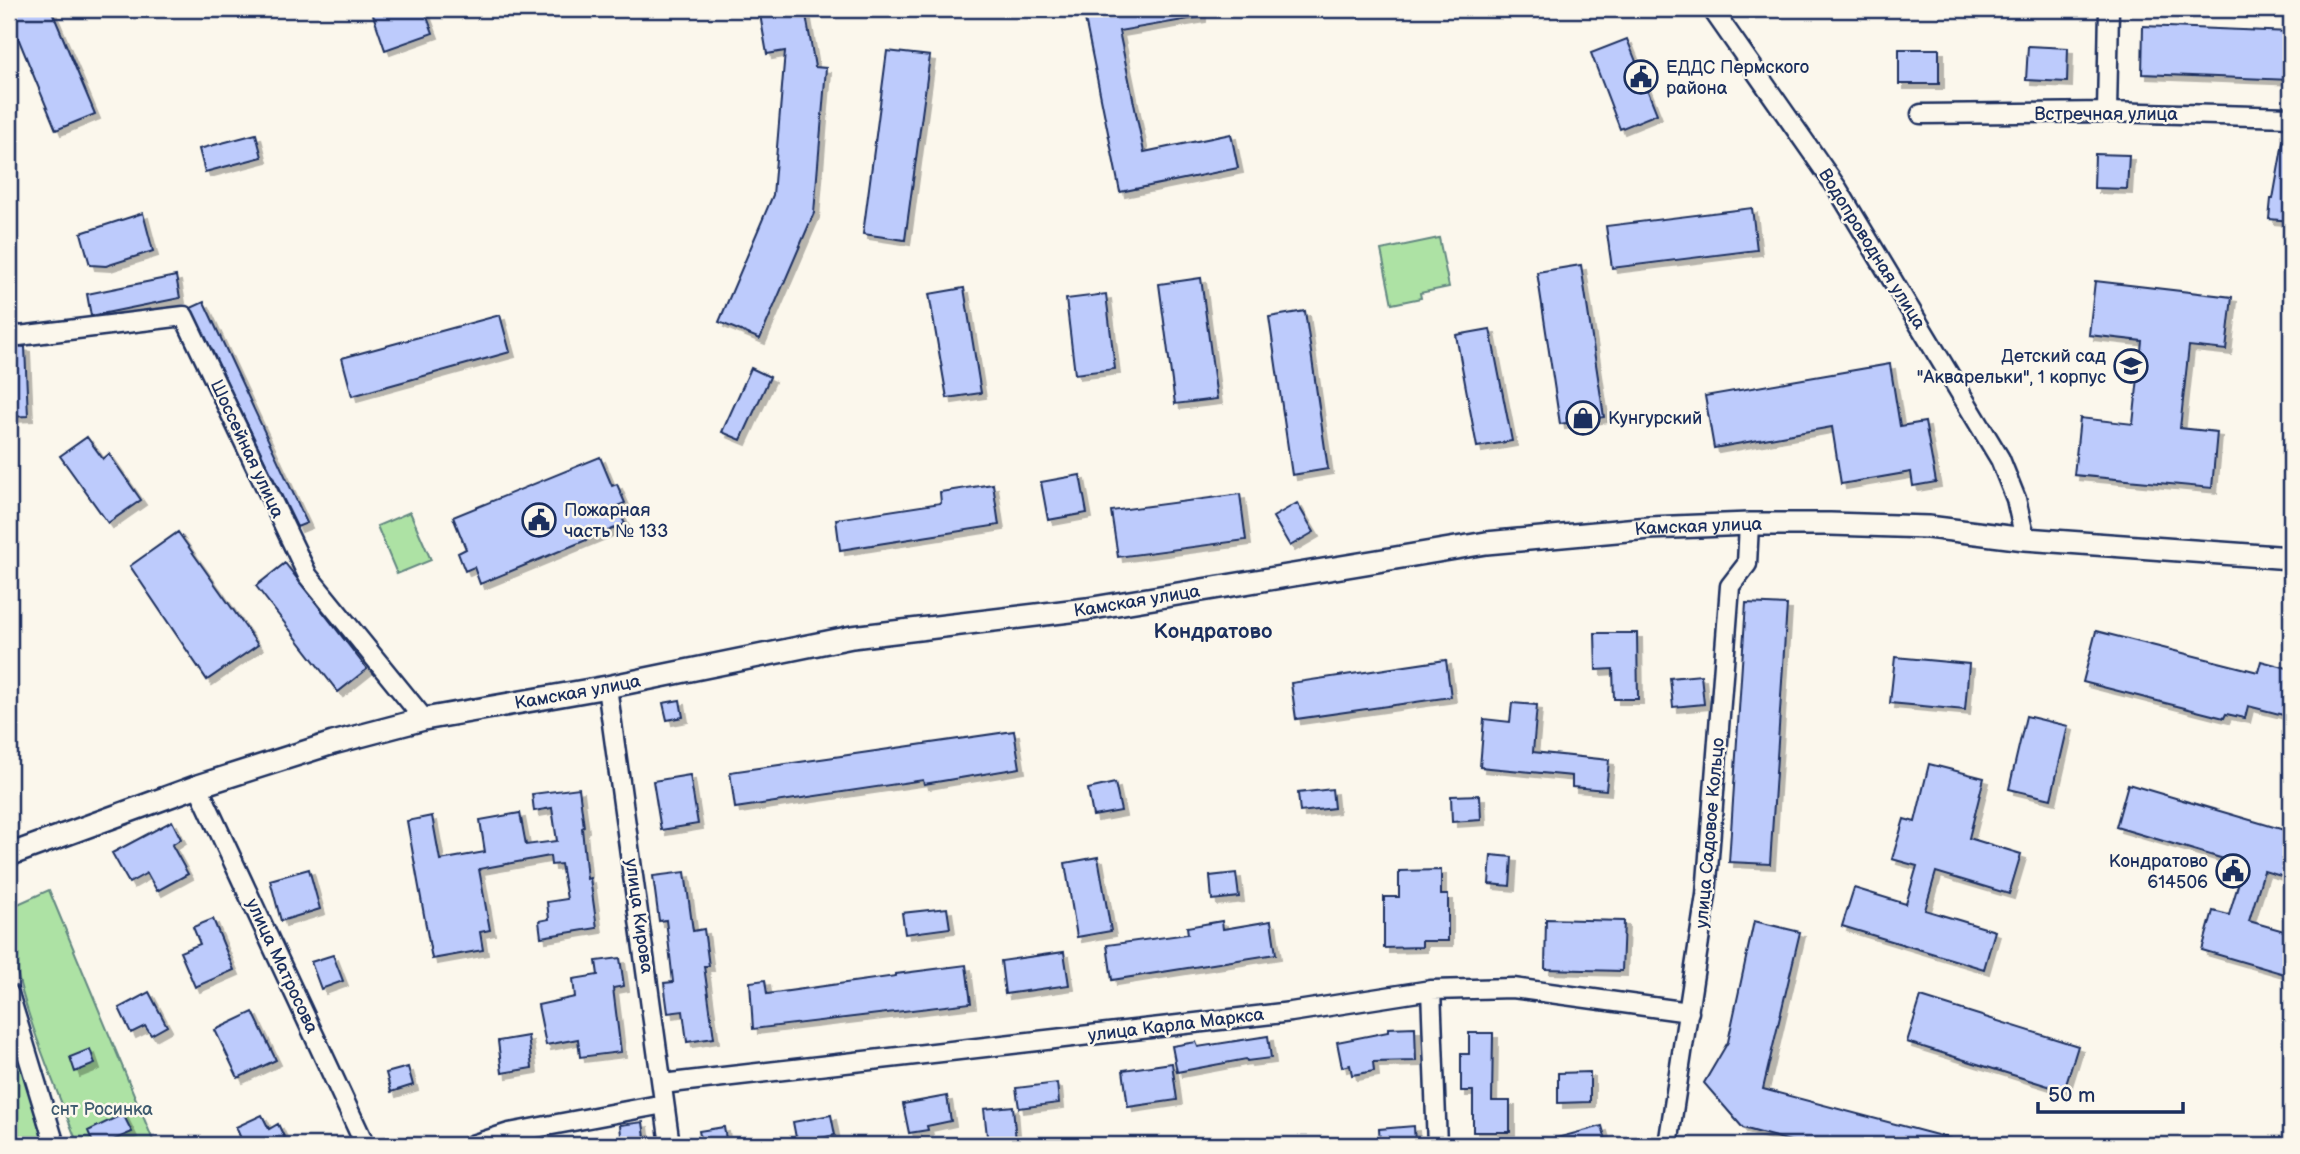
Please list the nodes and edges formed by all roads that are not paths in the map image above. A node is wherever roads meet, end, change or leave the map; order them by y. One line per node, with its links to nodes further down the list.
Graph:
1 (1712, 9): 8 (street, Водопроводная улица)
2 (2109, 9): 3 (street)
3 (2107, 112): 4 (street, Встречная улица); 5 (street, Встречная улица)
4 (1921, 114)
5 (2291, 117)
6 (9, 332): 11 (street, Шоссейная улица)
7 (1749, 524): 8 (street, Камская улица); 10 (street, Камская улица); 16 (street, улица Садовое Кольцо)
8 (2025, 539): 9 (street, Камская улица)
9 (2291, 558)
10 (607, 687): 11 (street, Камская улица); 17 (street, улица Кирова)
11 (424, 719): 12 (street, Камская улица)
12 (198, 786): 13 (street, Камская улица); 20 (street, улица Матросова)
13 (9, 855)
14 (1430, 990): 16 (street, улица Карла Маркса); 17 (street, улица Карла Маркса); 23 (street)
15 (9, 994): 19 (street)
16 (1689, 1012): 24 (street, улица Садовое Кольцо)
17 (662, 1084): 18 (street, улица Кирова)
18 (664, 1104): 21 (street); 22 (street, улица Кирова)
19 (55, 1145)
20 (365, 1145)
21 (472, 1145)
22 (670, 1145)
23 (1437, 1145)
24 (1668, 1145)

